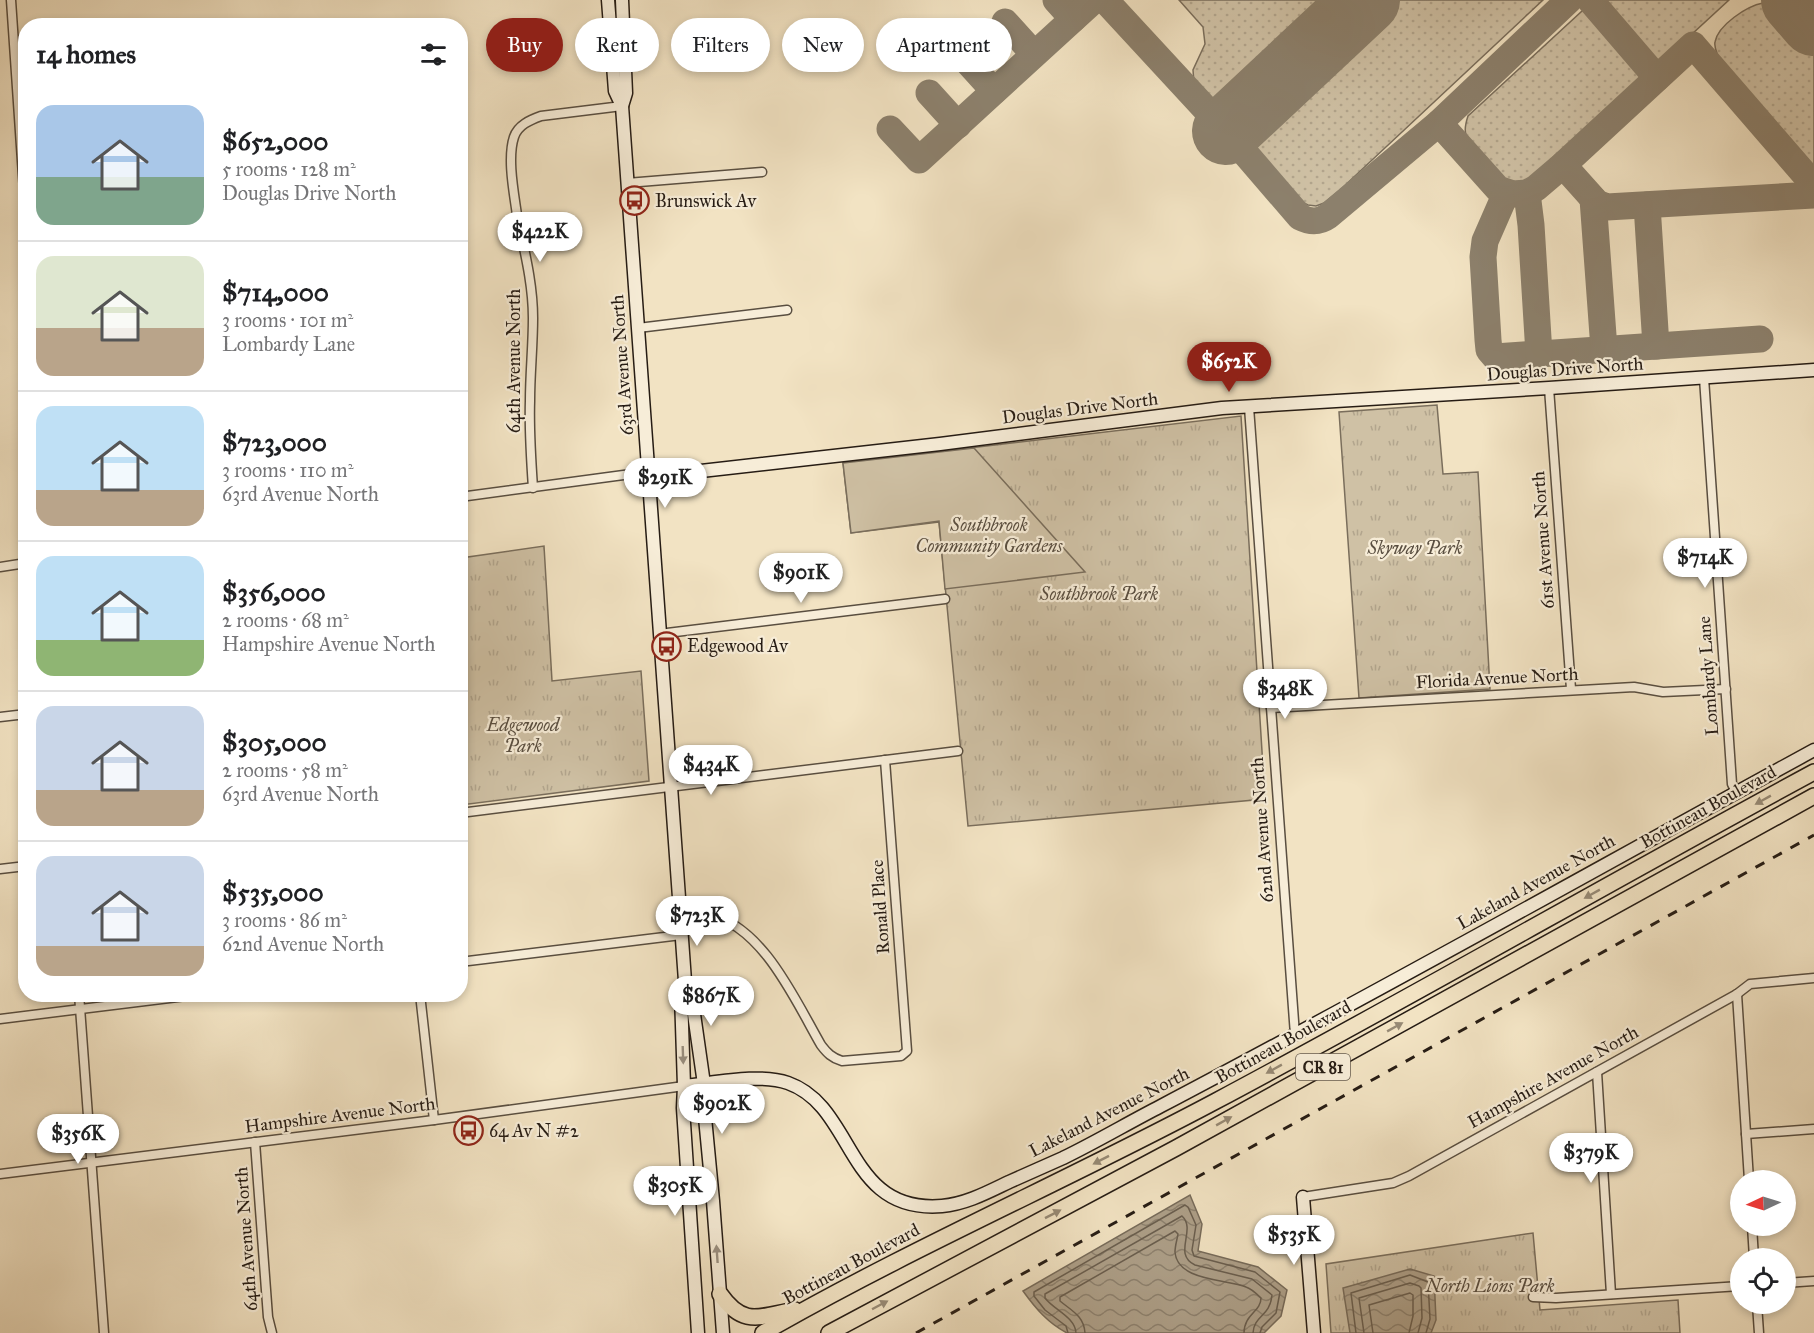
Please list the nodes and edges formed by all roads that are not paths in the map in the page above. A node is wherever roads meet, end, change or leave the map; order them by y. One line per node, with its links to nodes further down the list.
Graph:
1 (11, 0): 4 (street)
2 (608, 0): 5 (street, 63rd Avenue North)
3 (622, 0): 5 (street, 63rd Avenue North)
4 (18, 105)
5 (622, 106): 7 (street, 63rd Avenue North); 15 (street, 64th Avenue North)
6 (762, 172): 7 (street)
7 (627, 183): 9 (street, 63rd Avenue North)
8 (787, 310): 9 (street)
9 (638, 328): 14 (street, 63rd Avenue North)
10 (1814, 370): 11 (street, Douglas Drive North)
11 (1704, 378): 12 (street, Douglas Drive North); 21 (street, Lombardy Lane)
12 (1549, 388): 13 (street, Douglas Drive North); 22 (street, 61st Avenue North)
13 (1249, 407): 14 (street, Douglas Drive North); 23 (street, 62nd Avenue North)
14 (648, 477): 15 (street, Douglas Drive North); 20 (street, 63rd Avenue North)
15 (533, 488): 16 (street, Douglas Drive North)
16 (468, 496)
17 (18, 564): 18 (street)
18 (0, 567)
19 (945, 599): 20 (street)
20 (659, 634): 30 (street, 63rd Avenue North)
21 (1726, 688): 22 (street, Florida Avenue North); 31 (street, Lombardy Lane)
22 (1571, 689): 23 (street, Florida Avenue North)
23 (1271, 708): 47 (street, 62nd Avenue North)
24 (18, 715): 25 (street)
25 (0, 717)
26 (1814, 750): 31 (street, Lakeland Avenue North)
27 (958, 751): 28 (street)
28 (885, 760): 30 (street); 36 (street, Ronald Place)
29 (1814, 772): 65 (highway, Bottineau Boulevard / CR 81, one-way to 65)
30 (670, 788): 33 (street); 36 (street, 63rd Avenue North)
31 (1736, 792): 47 (street, Lakeland Avenue North)
32 (1814, 796): 72 (highway, CR 81, one-way to 32)
33 (468, 812)
34 (18, 867): 35 (street)
35 (0, 869)
36 (680, 915): 37 (street, 63rd Avenue North)
37 (681, 935): 38 (street); 40 (street, 63rd Avenue North)
38 (468, 961)
39 (1814, 978): 41 (street, Hampshire Avenue North)
40 (685, 981): 49 (street, 63rd Avenue North); 50 (street, 63rd Avenue North, one-way to 50)
41 (1737, 994): 48 (street, Hampshire Avenue North); 53 (street)
42 (80, 1002): 45 (street)
43 (141, 1002): 45 (street)
44 (421, 1002): 51 (street)
45 (80, 1010): 46 (street); 55 (street)
46 (0, 1020)
47 (1295, 1035): 49 (street, Lakeland Avenue North)
48 (1597, 1072): 58 (street, Hampshire Avenue North); 63 (street)
49 (704, 1084): 50 (street, Lakeland Avenue North); 62 (street, 63rd Avenue North, one-way to 49)
50 (684, 1086): 51 (street, Hampshire Avenue North); 69 (street, 63rd Avenue North)
51 (434, 1120): 54 (street, Hampshire Avenue North)
52 (1814, 1129): 53 (street)
53 (1746, 1134): 56 (street)
54 (255, 1142): 55 (street, Hampshire Avenue North); 68 (street, 64th Avenue North)
55 (91, 1163): 57 (street, Hampshire Avenue North); 67 (street)
56 (1748, 1170)
57 (0, 1174)
58 (1303, 1197): 73 (street)
59 (1814, 1281): 60 (street)
60 (1796, 1282)
61 (1730, 1287): 63 (street)
62 (720, 1294): 65 (highway); 70 (street, 63rd Avenue North)
63 (1611, 1294): 64 (street)
64 (1533, 1297)
65 (806, 1308): 71 (highway, Bottineau Boulevard / CR 81)
66 (1758, 1314): 74 (street)
67 (104, 1333)
68 (272, 1333)
69 (698, 1333)
70 (723, 1333)
71 (763, 1333)
72 (829, 1333)
73 (1314, 1333)
74 (1759, 1333)

